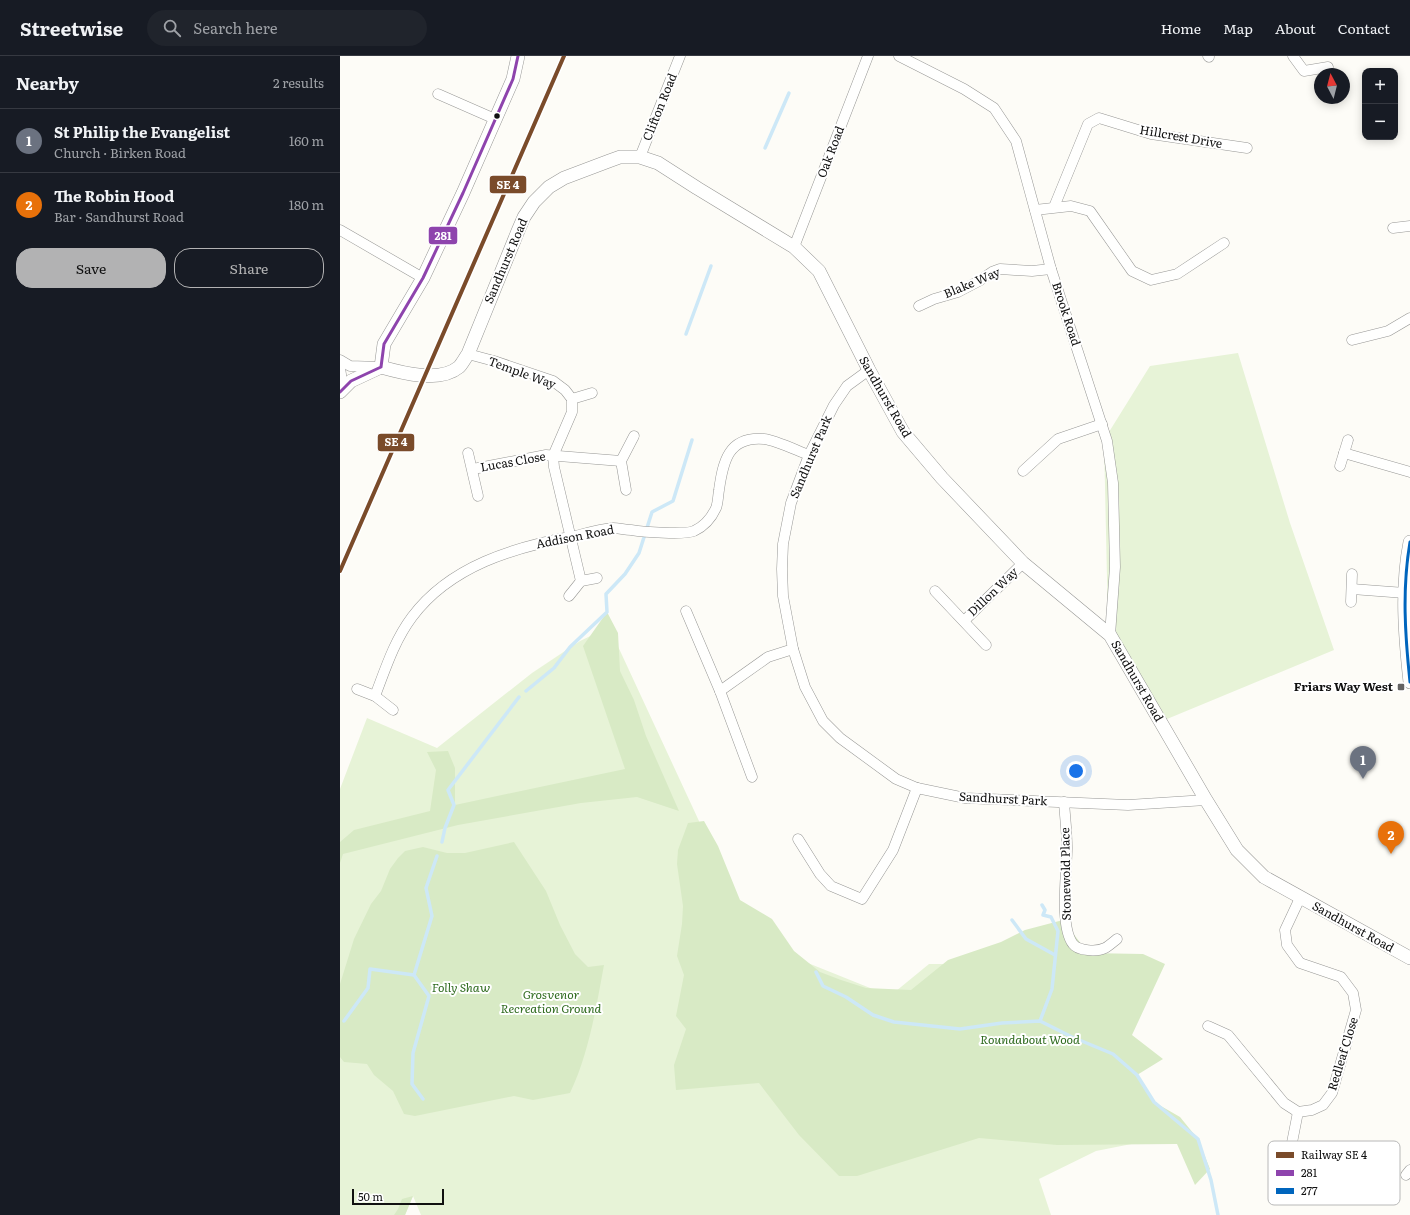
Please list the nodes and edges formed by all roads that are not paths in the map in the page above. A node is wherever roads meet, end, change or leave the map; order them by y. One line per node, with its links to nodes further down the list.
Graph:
1 (518, 56): 8 (street)
2 (680, 56): 10 (street, Clifton Road)
3 (868, 56): 17 (street, Oak Road)
4 (899, 56): 12 (street, Brook Road)
5 (1293, 56): 6 (street)
6 (1328, 67)
7 (438, 94): 8 (street)
8 (495, 119): 19 (street)
9 (1247, 148): 11 (street, Hillcrest Drive)
10 (640, 157): 17 (street, Sandhurst Road); 23 (street, Sandhurst Road)
11 (1054, 207): 12 (street); 16 (street)
12 (1035, 210): 18 (street, Brook Road)
13 (1410, 226): 14 (street)
14 (1393, 228)
15 (340, 230): 19 (street)
16 (1224, 243)
17 (794, 247): 27 (street, Sandhurst Road)
18 (1051, 269): 20 (street, Blake Way); 31 (street, Brook Road)
19 (423, 278): 25 (street)
20 (919, 306)
21 (1410, 318): 22 (street)
22 (1352, 340)
23 (468, 354): 25 (street, Sandhurst Road); 30 (street, Temple Way)
24 (340, 360): 25 (street)
25 (381, 367): 28 (street)
26 (340, 368): 28 (street)
27 (869, 370): 36 (street, Sandhurst Park); 47 (street, Sandhurst Road)
28 (340, 392)
29 (592, 393): 30 (street)
30 (572, 398): 37 (street)
31 (1102, 424): 41 (street); 58 (street, Brook Road)
32 (634, 436): 38 (street)
33 (1348, 440): 35 (street)
34 (468, 453): 40 (street, Lucas Close)
35 (1344, 453): 39 (street); 42 (street)
36 (809, 455): 45 (street, Addison Road); 60 (street, Sandhurst Park)
37 (553, 456): 38 (street, Lucas Close); 40 (street, Lucas Close); 45 (street)
38 (621, 461): 43 (street)
39 (1340, 466)
40 (472, 469): 44 (street, Lucas Close)
41 (1023, 471)
42 (1410, 472)
43 (626, 490)
44 (478, 496)
45 (571, 536): 50 (street); 64 (street, Addison Road)
46 (1410, 542): 53 (street)
47 (1023, 563): 57 (street, Dillon Way); 58 (street, Sandhurst Road)
48 (1352, 574): 51 (street)
49 (597, 578): 50 (street)
50 (581, 581): 54 (street)
51 (1352, 588): 53 (street); 55 (street)
52 (935, 591): 57 (street, Dillon Way)
53 (1405, 593): 61 (street)
54 (569, 596)
55 (1351, 602)
56 (686, 611): 63 (street)
57 (964, 621): 59 (street, Dillon Way)
58 (1110, 635): 68 (street, Sandhurst Road)
59 (986, 645)
60 (792, 649): 63 (street); 67 (street, Sandhurst Park)
61 (1410, 682)
62 (357, 690): 64 (street)
63 (720, 691): 66 (street)
64 (375, 696): 65 (street)
65 (392, 710)
66 (752, 777)
67 (917, 788): 69 (street, Sandhurst Park); 70 (street)
68 (1206, 800): 69 (street, Sandhurst Park); 71 (street, Sandhurst Road)
69 (1064, 802): 72 (street, Stonewold Place)
70 (798, 839)
71 (1300, 898): 73 (street, Sandhurst Road); 75 (street, Redleaf Close)
72 (1117, 939)
73 (1410, 958)
74 (1208, 1026): 75 (street)
75 (1298, 1112): 76 (street)
76 (1292, 1141)

